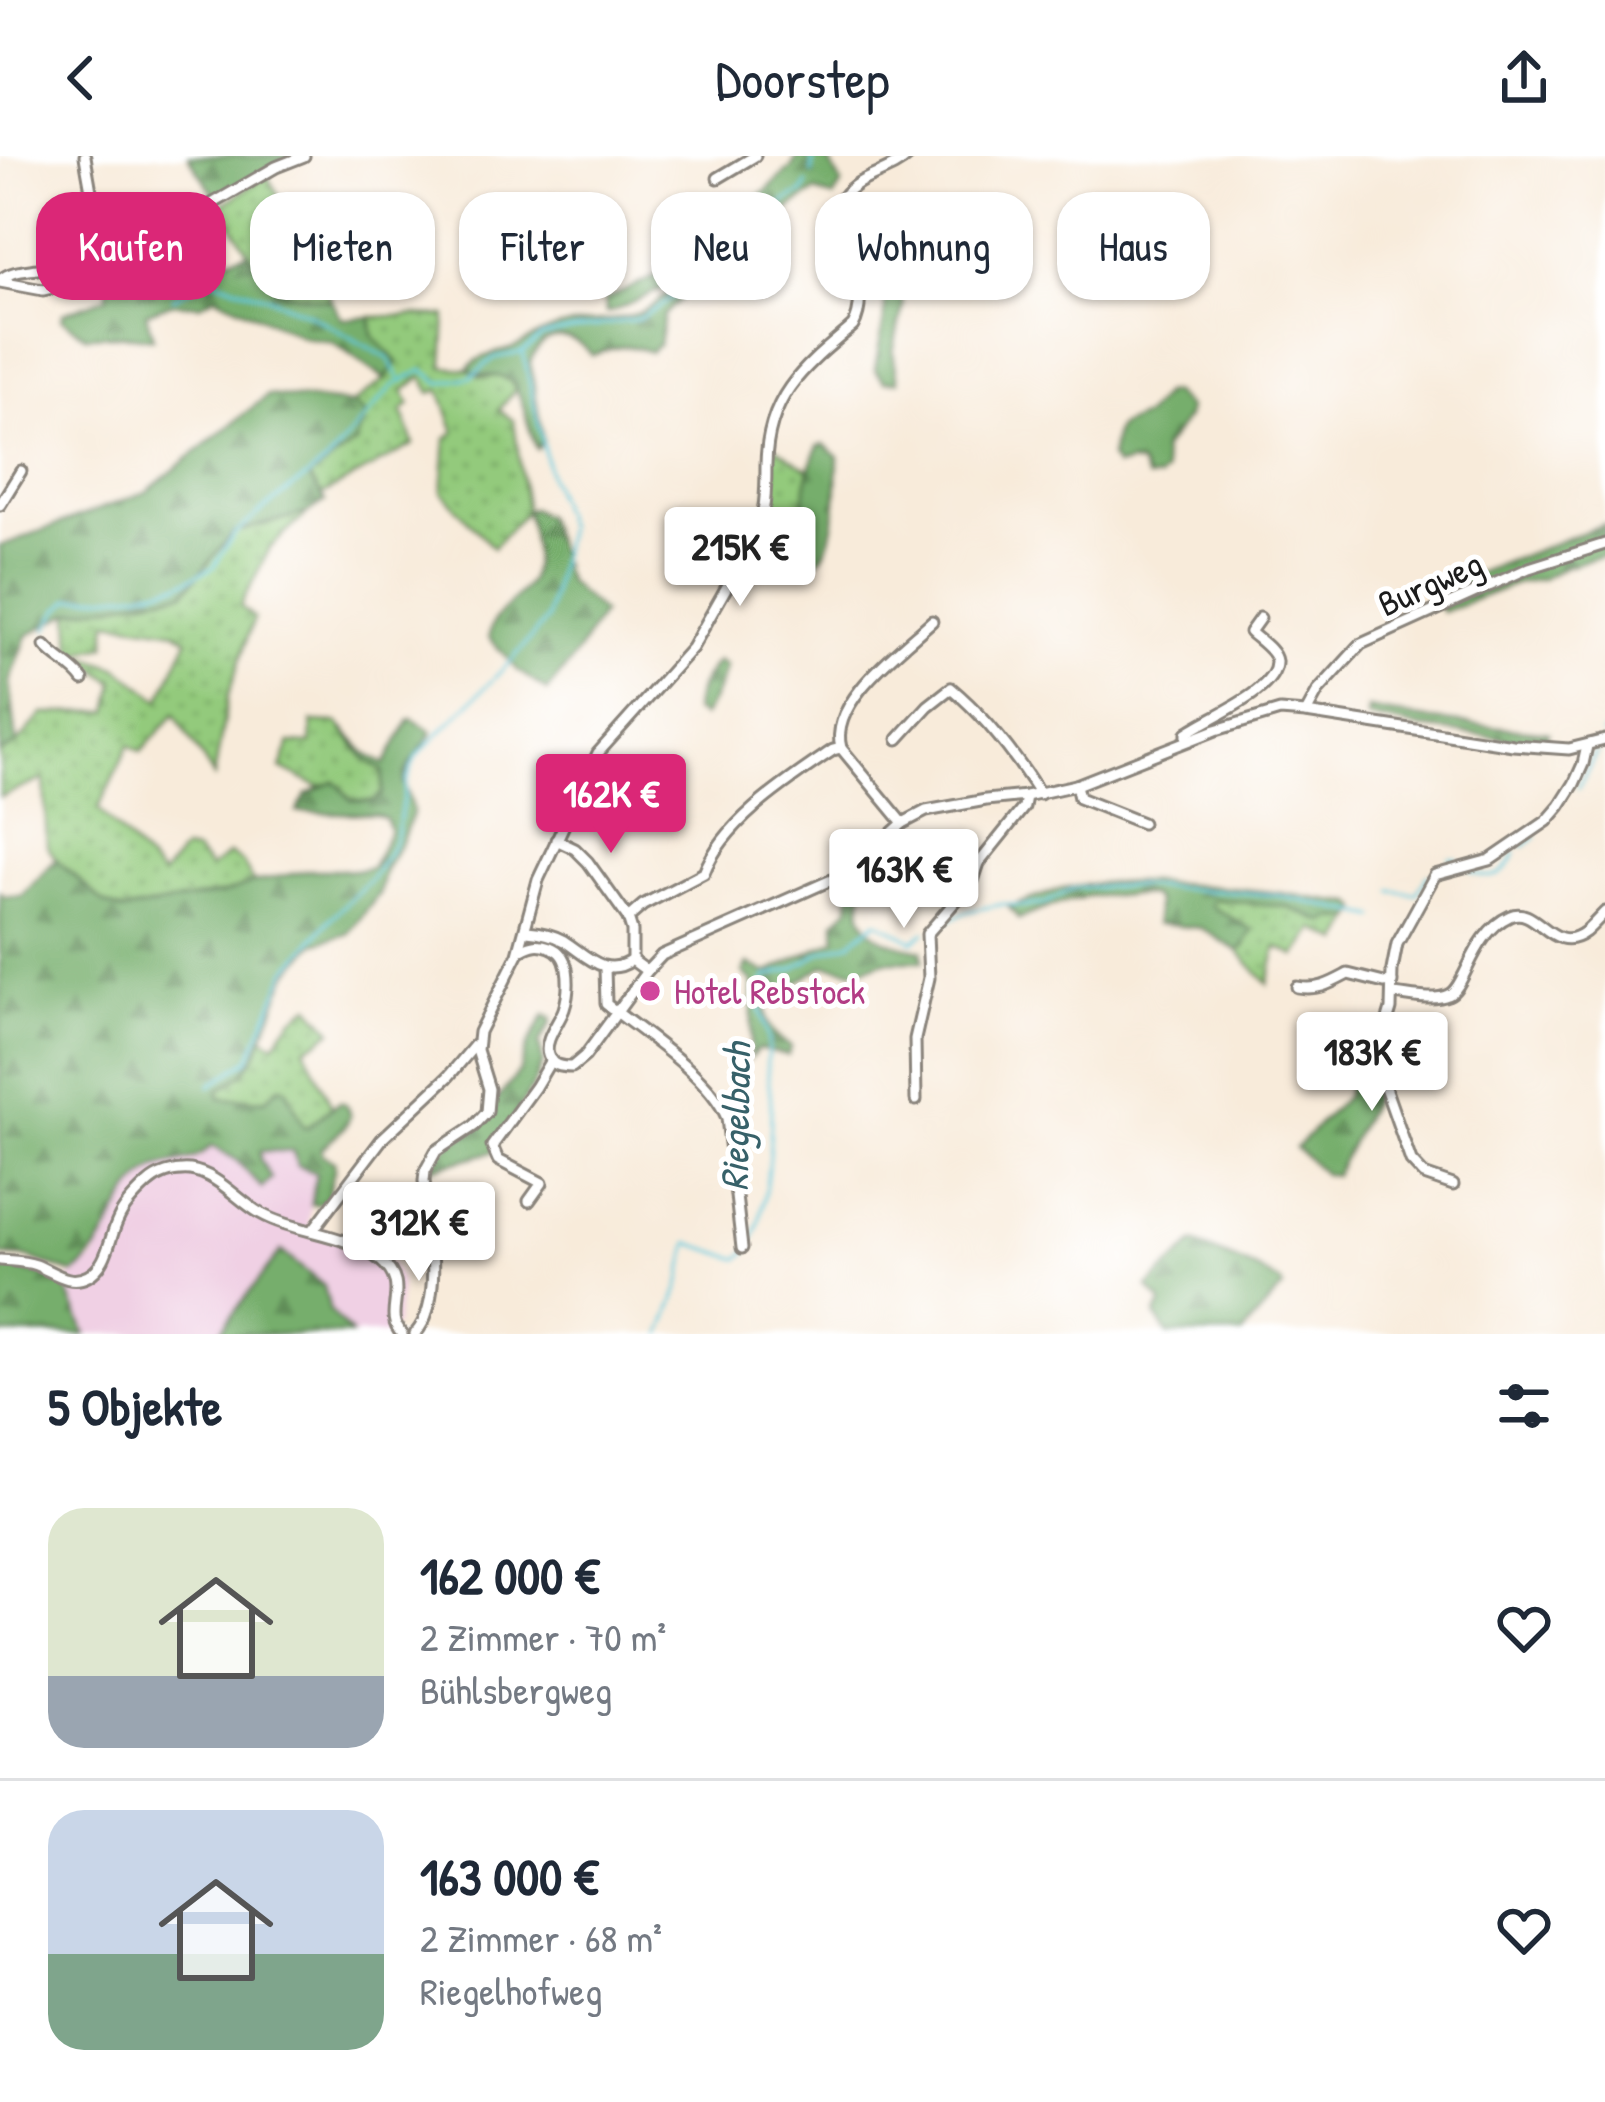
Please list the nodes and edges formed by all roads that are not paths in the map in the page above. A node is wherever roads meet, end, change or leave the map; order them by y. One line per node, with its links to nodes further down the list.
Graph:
1 (85, 156): 6 (street)
2 (304, 156): 8 (street)
3 (755, 156): 5 (street)
4 (908, 156): 27 (street)
5 (718, 178)
6 (90, 192)
7 (36, 268): 8 (street)
8 (0, 281)
9 (20, 471): 10 (street)
10 (0, 505)
11 (1605, 544): 16 (street, Burgweg)
12 (1260, 618): 18 (street)
13 (932, 621): 21 (street)
14 (45, 646): 15 (street)
15 (83, 680)
16 (1306, 713): 18 (street); 20 (street)
17 (898, 739): 23 (street)
18 (1186, 740): 22 (street)
19 (1605, 740): 20 (street)
20 (1587, 746): 36 (street)
21 (841, 748): 25 (street); 29 (street)
22 (1076, 785): 23 (street); 26 (street)
23 (1040, 794): 24 (street)
24 (1026, 796): 25 (street); 40 (street)
25 (903, 823): 34 (street)
26 (1142, 823)
27 (556, 840): 29 (street); 30 (street)
28 (1605, 912): 36 (street)
29 (628, 919): 32 (street)
30 (526, 931): 31 (street); 33 (street)
31 (518, 953): 38 (street); 39 (street)
32 (632, 960): 33 (street); 34 (street)
33 (605, 967): 37 (street)
34 (647, 971): 37 (street)
35 (1298, 987): 36 (street)
36 (1392, 988): 43 (street)
37 (616, 1012): 39 (street); 46 (street)
38 (476, 1043): 42 (street); 49 (street)
39 (550, 1060): 44 (street)
40 (916, 1100)
41 (352, 1149): 42 (street)
42 (363, 1162): 45 (street)
43 (1453, 1185)
44 (529, 1201)
45 (313, 1230): 47 (street); 48 (street)
46 (742, 1248)
47 (0, 1260)
48 (403, 1334)
49 (415, 1334)

